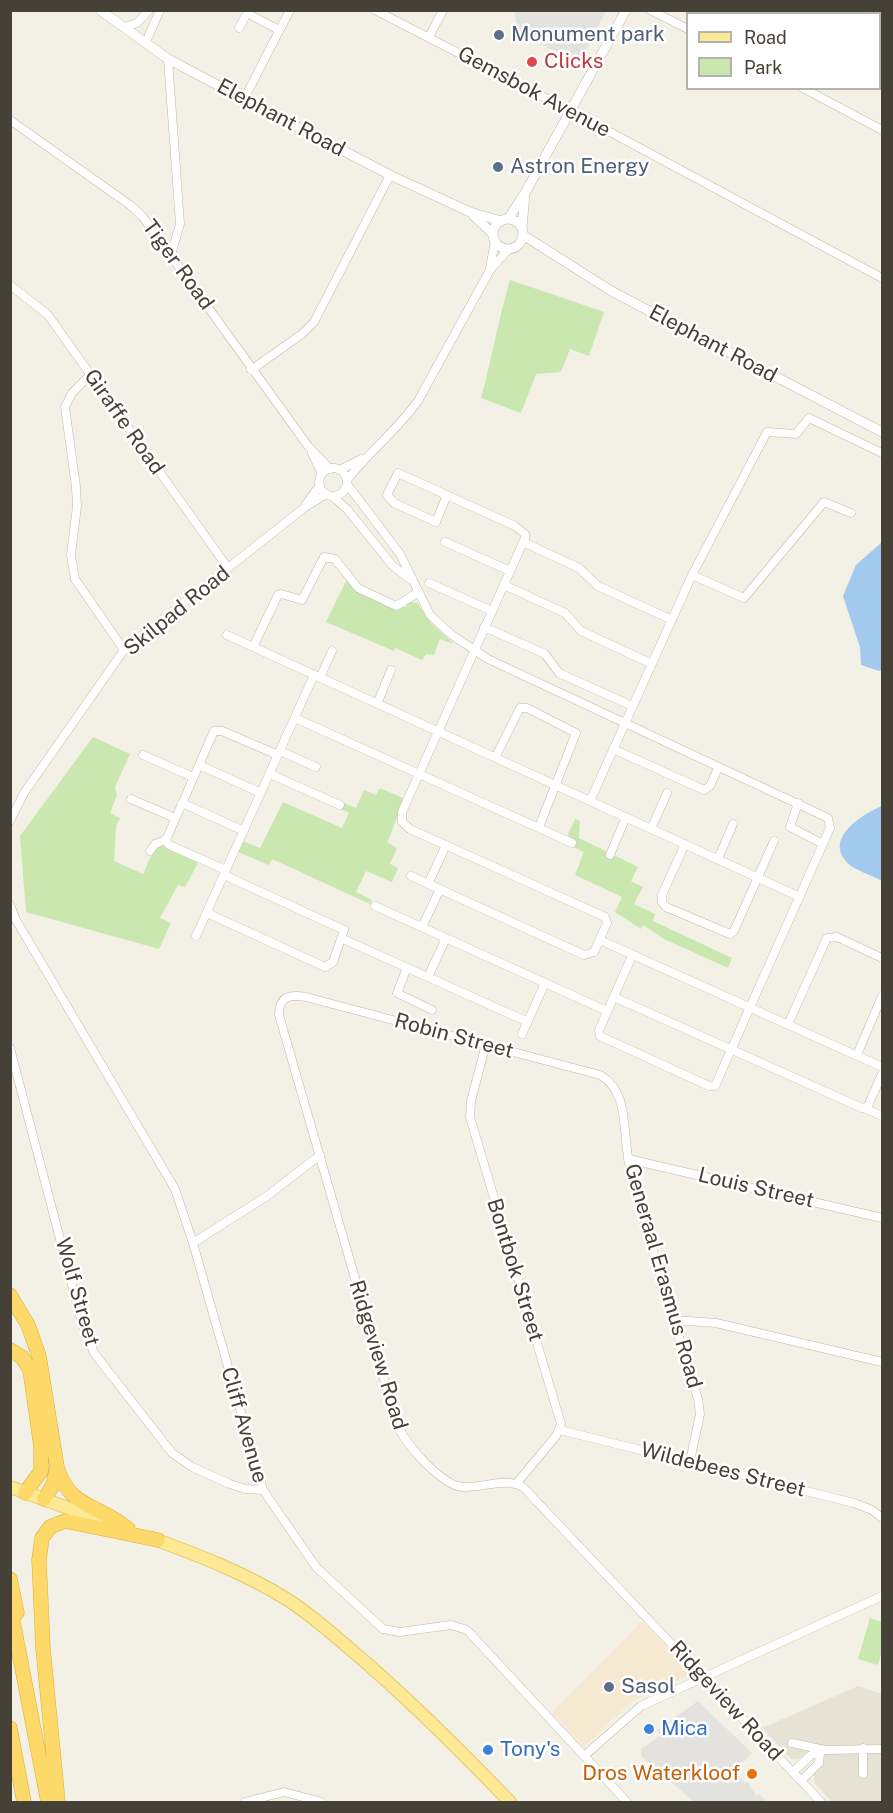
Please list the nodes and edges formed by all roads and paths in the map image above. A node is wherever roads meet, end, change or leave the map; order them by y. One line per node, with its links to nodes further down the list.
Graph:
1 (100, 10): 10 (street, Elephant Road)
2 (149, 10): 10 (street)
3 (160, 10): 15 (street)
4 (290, 10): 13 (street)
5 (375, 10): 14 (street, Gemsbok Avenue)
6 (443, 10): 14 (street)
7 (626, 10): 19 (street)
8 (650, 10): 12 (street)
9 (248, 12): 11 (street); 13 (street)
10 (125, 27): 15 (street, Elephant Road)
11 (239, 28)
12 (686, 28)
13 (279, 30): 18 (street)
14 (429, 37): 19 (street, Gemsbok Avenue)
15 (146, 42): 16 (street, Elephant Road)
16 (168, 59): 18 (street, Elephant Road); 30 (street)
17 (807, 90): 21 (street)
18 (244, 99): 22 (street, Elephant Road)
19 (571, 111): 23 (street); 32 (street, Gemsbok Avenue)
20 (10, 120): 30 (street, Tiger Road)
21 (882, 130)
22 (390, 175): 24 (street, Elephant Road); 34 (street)
23 (525, 194): 25 (street); 26 (street)
24 (470, 212): 25 (street, Elephant Road); 27 (street, Elephant Road)
25 (504, 220): 26 (street); 27 (street)
26 (522, 232): 28 (street); 29 (street, Elephant Road)
27 (494, 237): 28 (street); 31 (street)
28 (514, 247): 29 (street, Elephant Road); 31 (street)
29 (546, 250): 36 (street, Elephant Road)
30 (171, 255): 34 (street, Tiger Road)
31 (490, 270): 39 (street)
32 (882, 278)
33 (10, 285): 35 (street, Giraffe Road)
34 (252, 370): 37 (street, Tiger Road)
35 (91, 374): 51 (street, Giraffe Road); 63 (street)
36 (882, 432)
37 (308, 446): 40 (street, Tiger Road); 42 (street, Tiger Road)
38 (882, 453): 53 (street)
39 (365, 456): 41 (street); 43 (street)
40 (330, 469): 41 (street); 42 (street)
41 (340, 470): 43 (street)
42 (322, 474): 44 (street)
43 (346, 482): 45 (street); 54 (street)
44 (320, 484): 45 (street); 47 (street, Skilpad Road)
45 (329, 495): 47 (street, Skilpad Road); 54 (street)
46 (447, 495): 46 (street); 50 (street)
47 (304, 508): 51 (street, Skilpad Road)
48 (851, 513): 53 (street)
49 (446, 542): 52 (street)
50 (523, 542): 52 (street); 59 (street)
51 (228, 568): 63 (street, Skilpad Road)
52 (510, 571): 56 (street)
53 (692, 575): 59 (street)
54 (411, 580): 57 (street)
55 (429, 583): 58 (street)
56 (504, 585): 58 (street); 66 (street)
57 (417, 593): 62 (street); 65 (street)
58 (492, 611): 60 (street)
59 (672, 620): 66 (street)
60 (484, 627): 65 (street); 70 (street)
61 (226, 635): 62 (street)
62 (253, 647): 68 (street)
63 (124, 650): 94 (street, Skilpad Road)
64 (332, 651): 68 (street)
65 (474, 651): 72 (street); 73 (street)
66 (652, 664): 70 (street)
67 (391, 670): 69 (street)
68 (317, 677): 69 (street); 71 (street)
69 (377, 704): 73 (street)
70 (632, 706): 72 (street)
71 (295, 718): 75 (street); 81 (street)
72 (625, 723): 74 (street); 80 (street)
73 (438, 732): 77 (street); 81 (street)
74 (613, 749): 80 (street); 88 (street)
75 (279, 753): 78 (street); 79 (street); 82 (street)
76 (143, 754): 83 (street)
77 (495, 758): 84 (street); 84 (street)
78 (199, 765): 83 (street); 85 (street)
79 (316, 767)
80 (718, 768): 90 (street)
81 (419, 773): 96 (street); 104 (street)
82 (270, 774): 85 (street); 91 (street)
83 (193, 777): 89 (street)
84 (555, 785): 88 (street); 96 (street)
85 (261, 793): 98 (street)
86 (667, 793): 97 (street)
87 (131, 800): 93 (street)
88 (590, 801): 92 (street)
89 (182, 803): 93 (street); 98 (street)
90 (798, 803): 103 (street); 103 (street)
91 (340, 805)
92 (626, 817): 97 (street); 106 (street)
93 (175, 819): 99 (street)
94 (10, 821)
95 (733, 824): 107 (street)
96 (539, 827): 101 (street)
97 (651, 829): 102 (street)
98 (244, 831): 108 (street)
99 (166, 840): 105 (street); 108 (street)
100 (774, 841): 110 (street)
101 (572, 843)
102 (685, 844): 107 (street); 110 (street)
103 (823, 844): 113 (street)
104 (446, 845): 111 (street); 122 (street)
105 (150, 851)
106 (610, 855)
107 (718, 860): 110 (street)
108 (225, 873): 116 (street); 121 (street)
109 (411, 876): 111 (street)
110 (758, 878): 113 (street)
111 (428, 884): 112 (street)
112 (440, 889): 118 (street); 122 (street)
113 (800, 897): 131 (street)
114 (10, 905): 117 (street, Cliff Avenue)
115 (375, 906): 118 (street)
116 (207, 913): 119 (street); 121 (street)
117 (13, 922): 149 (street, Cliff Avenue)
118 (422, 927): 120 (street)
119 (196, 936)
120 (446, 938): 126 (street); 127 (street)
121 (343, 939): 125 (street)
122 (600, 940): 123 (street)
123 (632, 956): 130 (street); 131 (street)
124 (882, 958): 135 (street)
125 (407, 968): 126 (street); 132 (street)
126 (428, 977): 134 (street)
127 (545, 983): 133 (street); 134 (street)
128 (882, 996): 140 (street)
129 (285, 998): 137 (street, Robin Street); 146 (street, Ridgeview Road)
130 (614, 998): 133 (street); 139 (street)
131 (752, 1008): 135 (street); 139 (street)
132 (432, 1010)
133 (607, 1011): 139 (street)
134 (528, 1022): 136 (street)
135 (788, 1024): 140 (street)
136 (522, 1034)
137 (486, 1044): 143 (street, Robin Street); 154 (street, Bontbok Street)
138 (10, 1048): 159 (street, Wolf Street)
139 (733, 1050): 144 (street)
140 (856, 1055): 141 (street)
141 (882, 1066)
142 (882, 1074): 144 (street)
143 (618, 1090): 147 (street, Generaal Erasmus Road)
144 (864, 1108): 145 (street)
145 (882, 1116)
146 (320, 1155): 149 (street); 157 (street, Ridgeview Road)
147 (628, 1159): 148 (street, Louis Street); 151 (street, Generaal Erasmus Road)
148 (882, 1218)
149 (193, 1243): 159 (street, Cliff Avenue)
150 (10, 1295): 156 (highway)
151 (674, 1320): 153 (street); 155 (street, Generaal Erasmus Road)
152 (10, 1350): 158 (highway)
153 (882, 1362)
154 (560, 1430): 155 (street, Wildebees Street); 157 (street)
155 (690, 1461): 161 (street, Wildebees Street)
156 (57, 1467): 160 (highway); 162 (highway)
157 (516, 1484): 167 (street, Ridgeview Road)
158 (18, 1490): 160 (main road)
159 (263, 1490): 174 (street, Cliff Avenue)
160 (44, 1499): 162 (main road)
161 (882, 1518)
162 (128, 1529): 163 (main road)
163 (158, 1540): 180 (highway); 183 (main road)
164 (10, 1580): 168 (highway)
165 (882, 1596): 167 (street)
166 (10, 1606): 168 (highway)
167 (702, 1676): 174 (street); 175 (street, Ridgeview Road)
168 (30, 1711): 179 (highway)
169 (10, 1728): 178 (highway)
170 (792, 1743): 173 (street)
171 (863, 1748): 172 (street); 173 (street); 176 (street)
172 (882, 1749)
173 (823, 1752): 175 (street); 177 (street)
174 (584, 1756): 184 (street, Cliff Avenue)
175 (793, 1772): 177 (street, Ridgeview Road)
176 (863, 1774)
177 (801, 1781): 185 (street, Ridgeview Road)
178 (24, 1803)
179 (48, 1803)
180 (58, 1803)
181 (245, 1803): 182 (street)
182 (322, 1803)
183 (510, 1803)
184 (627, 1803)
185 (821, 1803)

